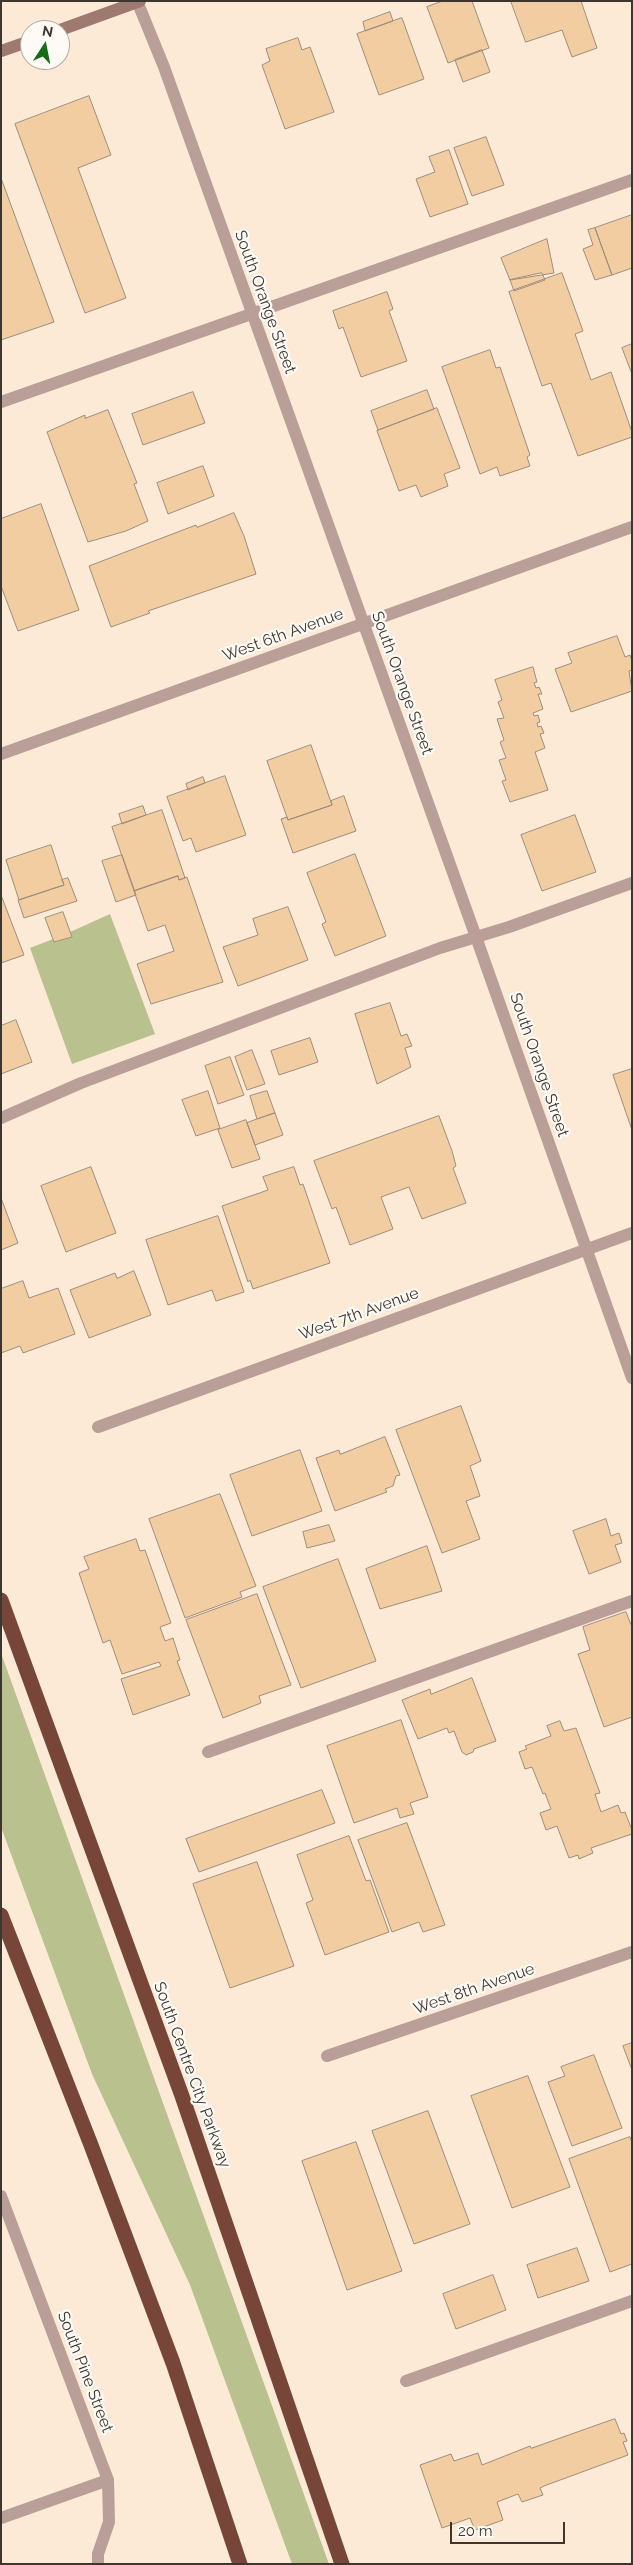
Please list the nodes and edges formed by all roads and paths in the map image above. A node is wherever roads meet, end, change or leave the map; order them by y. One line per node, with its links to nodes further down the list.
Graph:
1 (138, 2): 2 (street); 6 (street, South Orange Street)
2 (70, 26)
3 (20, 44): 4 (street)
4 (1, 51)
5 (632, 180): 6 (street)
6 (252, 314): 7 (street); 9 (street, South Orange Street)
7 (1, 402)
8 (632, 527): 9 (street, West 6th Avenue)
9 (364, 624): 10 (street, West 6th Avenue); 12 (street, South Orange Street)
10 (1, 754)
11 (632, 883): 12 (street)
12 (476, 937): 13 (street); 15 (street, South Orange Street)
13 (1, 1118)
14 (632, 1233): 15 (street, West 7th Avenue)
15 (587, 1250): 16 (street, South Orange Street); 17 (street, West 7th Avenue)
16 (632, 1378)
17 (98, 1426)
18 (1, 1600): 31 (highway, South Centre City Parkway)
19 (632, 1601): 20 (street)
20 (208, 1752)
21 (1, 1915): 30 (highway)
22 (632, 1952): 23 (street, West 8th Avenue)
23 (327, 2056)
24 (1, 2196): 27 (street, South Pine Street)
25 (632, 2301): 26 (street)
26 (406, 2381)
27 (108, 2480): 28 (street); 29 (street, South Pine Street)
28 (1, 2518)
29 (98, 2564)
30 (240, 2564)
31 (342, 2564)

